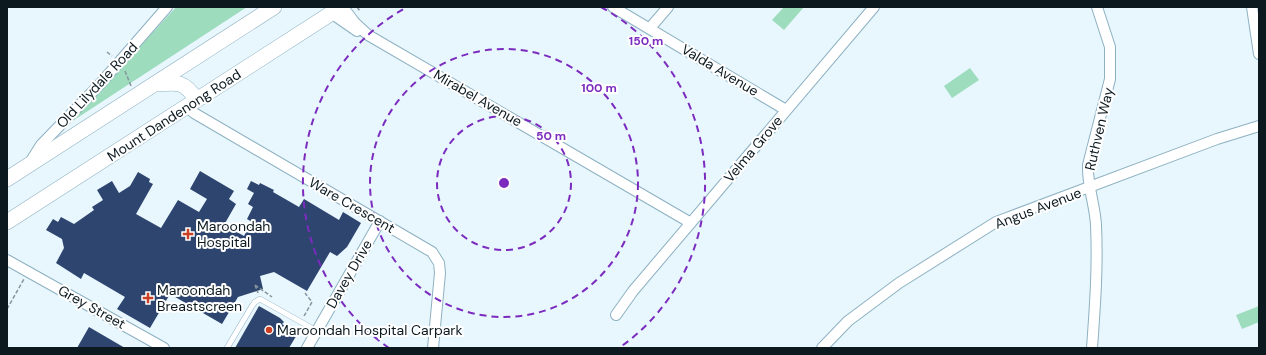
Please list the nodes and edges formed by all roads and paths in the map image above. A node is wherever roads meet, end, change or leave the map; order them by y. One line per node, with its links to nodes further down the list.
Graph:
1 (167, 7): 17 (street, Old Lilydale Road)
2 (274, 7): 13 (main road)
3 (357, 7): 10 (path)
4 (613, 7): 11 (street, Valda Avenue)
5 (668, 7): 11 (street)
6 (874, 7): 15 (street, Velma Grove)
7 (1097, 7): 19 (street, Ruthven Way)
8 (1252, 7): 12 (street)
9 (335, 9): 14 (main road, Mount Dandenong Road); 22 (street, Mirabel Avenue)
10 (360, 11)
11 (650, 28): 15 (street, Valda Avenue)
12 (1259, 54)
13 (154, 84): 14 (main road); 17 (main road)
14 (192, 103): 20 (street, Ware Crescent); 21 (main road, Mount Dandenong Road)
15 (786, 110): 22 (street, Velma Grove)
16 (1259, 126): 19 (street, Angus Avenue)
17 (28, 165): 18 (main road)
18 (8, 176)
19 (1090, 188): 38 (street, Angus Avenue); 39 (street, Ruthven Way)
20 (380, 221): 33 (street, Davey Drive); 37 (street, Ware Crescent)
21 (7, 222)
22 (691, 222): 32 (street, Velma Grove)
23 (7, 256): 25 (street, Grey Street)
24 (7, 260): 25 (street, Grey Street)
25 (20, 266): 34 (street, Grey Street)
26 (24, 278): 30 (path)
27 (255, 285): 29 (path)
28 (304, 293): 31 (path)
29 (272, 297)
30 (7, 309)
31 (305, 314)
32 (616, 315)
33 (317, 331): 35 (lane); 36 (street, Davey Drive)
34 (164, 348)
35 (227, 348)
36 (307, 348)
37 (433, 348)
38 (822, 348)
39 (1092, 348)

